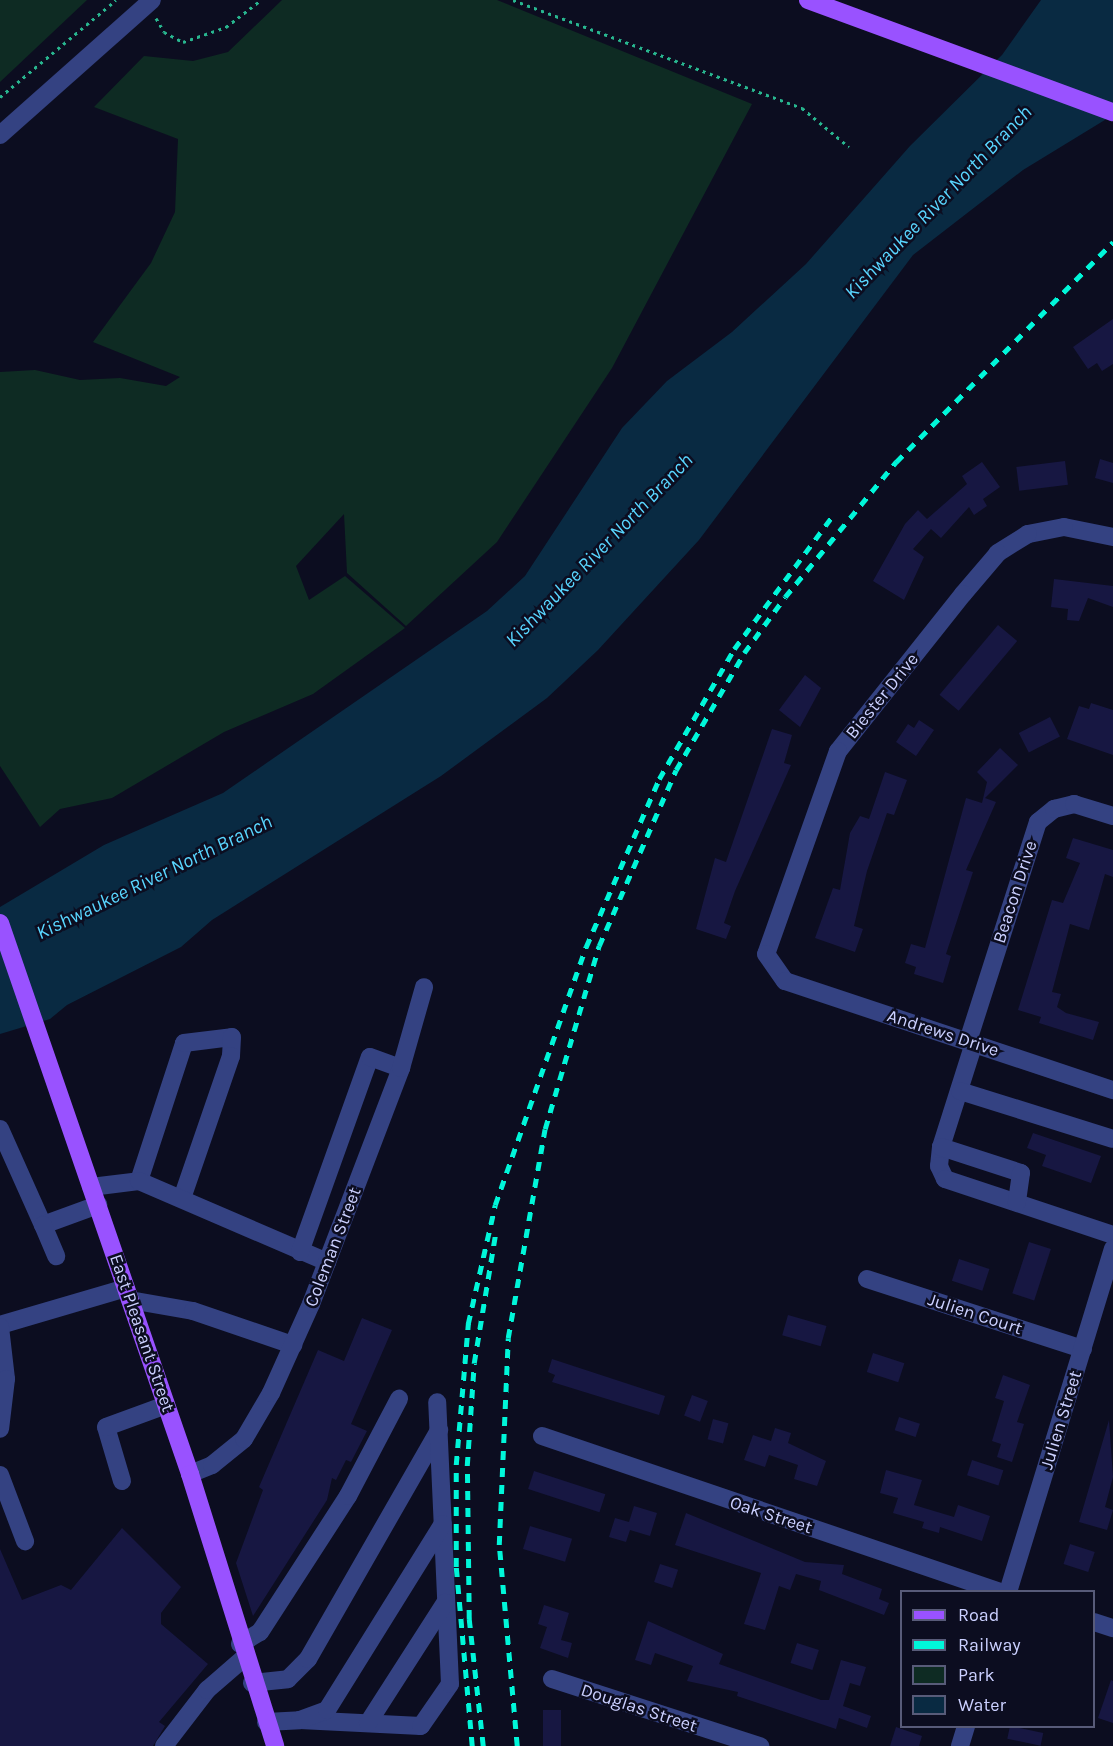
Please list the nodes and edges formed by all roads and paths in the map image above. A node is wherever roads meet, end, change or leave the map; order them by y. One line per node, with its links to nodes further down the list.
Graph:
1 (116, 0): 6 (path)
2 (261, 0): 5 (path)
3 (513, 0): 9 (path)
4 (808, 0): 7 (main road)
5 (150, 2): 8 (street)
6 (0, 97)
7 (1113, 112)
8 (0, 135)
9 (849, 147)
10 (1113, 537): 13 (street, Biester Drive)
11 (1113, 816): 15 (street, Beacon Drive)
12 (0, 923): 23 (main road, East Pleasant Street)
13 (775, 973): 15 (street, Andrews Drive)
14 (424, 987): 16 (street, Coleman Street)
15 (971, 1042): 17 (street, Andrews Drive); 18 (street, Beacon Drive)
16 (401, 1068): 30 (street); 32 (street, Coleman Street)
17 (1113, 1090)
18 (960, 1091): 20 (street); 21 (street, Beacon Drive)
19 (0, 1130): 27 (street)
20 (1113, 1139)
21 (941, 1147): 25 (street); 25 (street)
22 (139, 1181): 23 (street); 24 (street); 24 (street)
23 (91, 1187): 26 (main road, East Pleasant Street)
24 (182, 1198): 30 (street)
25 (1017, 1203): 28 (street)
26 (98, 1205): 27 (street); 34 (main road, East Pleasant Street)
27 (43, 1225): 31 (street)
28 (1113, 1235)
29 (1113, 1249): 37 (street, Julien Street)
30 (300, 1252): 32 (street)
31 (56, 1256)
32 (327, 1262): 36 (street, Coleman Street)
33 (867, 1279): 37 (street, Julien Court)
34 (128, 1294): 35 (street); 36 (street); 40 (main road, East Pleasant Street)
35 (0, 1326): 41 (street)
36 (293, 1346): 44 (street, Coleman Street)
37 (1083, 1349): 50 (street, Julien Street)
38 (399, 1399): 54 (street)
39 (437, 1402): 42 (street)
40 (166, 1405): 44 (main road, East Pleasant Street); 46 (street)
41 (0, 1429)
42 (439, 1430): 47 (street); 56 (street)
43 (542, 1436): 49 (street, Oak Street)
44 (190, 1474): 54 (main road, East Pleasant Street)
45 (0, 1475): 48 (street)
46 (122, 1481)
47 (443, 1524): 51 (street); 57 (street)
48 (25, 1540)
49 (995, 1590)
50 (1009, 1590)
51 (445, 1603): 59 (street); 59 (street)
52 (1095, 1622): 53 (street)
53 (1113, 1628)
54 (242, 1651): 56 (main road, East Pleasant Street); 62 (street)
55 (552, 1679): 61 (street, Douglas Street)
56 (252, 1683): 58 (main road, East Pleasant Street)
57 (300, 1720): 58 (street); 59 (street)
58 (266, 1722): 63 (main road, East Pleasant Street)
59 (368, 1723)
60 (965, 1728): 65 (street)
61 (719, 1740): 64 (street, Douglas Street)
62 (165, 1746)
63 (275, 1746)
64 (760, 1746)
65 (960, 1746)

